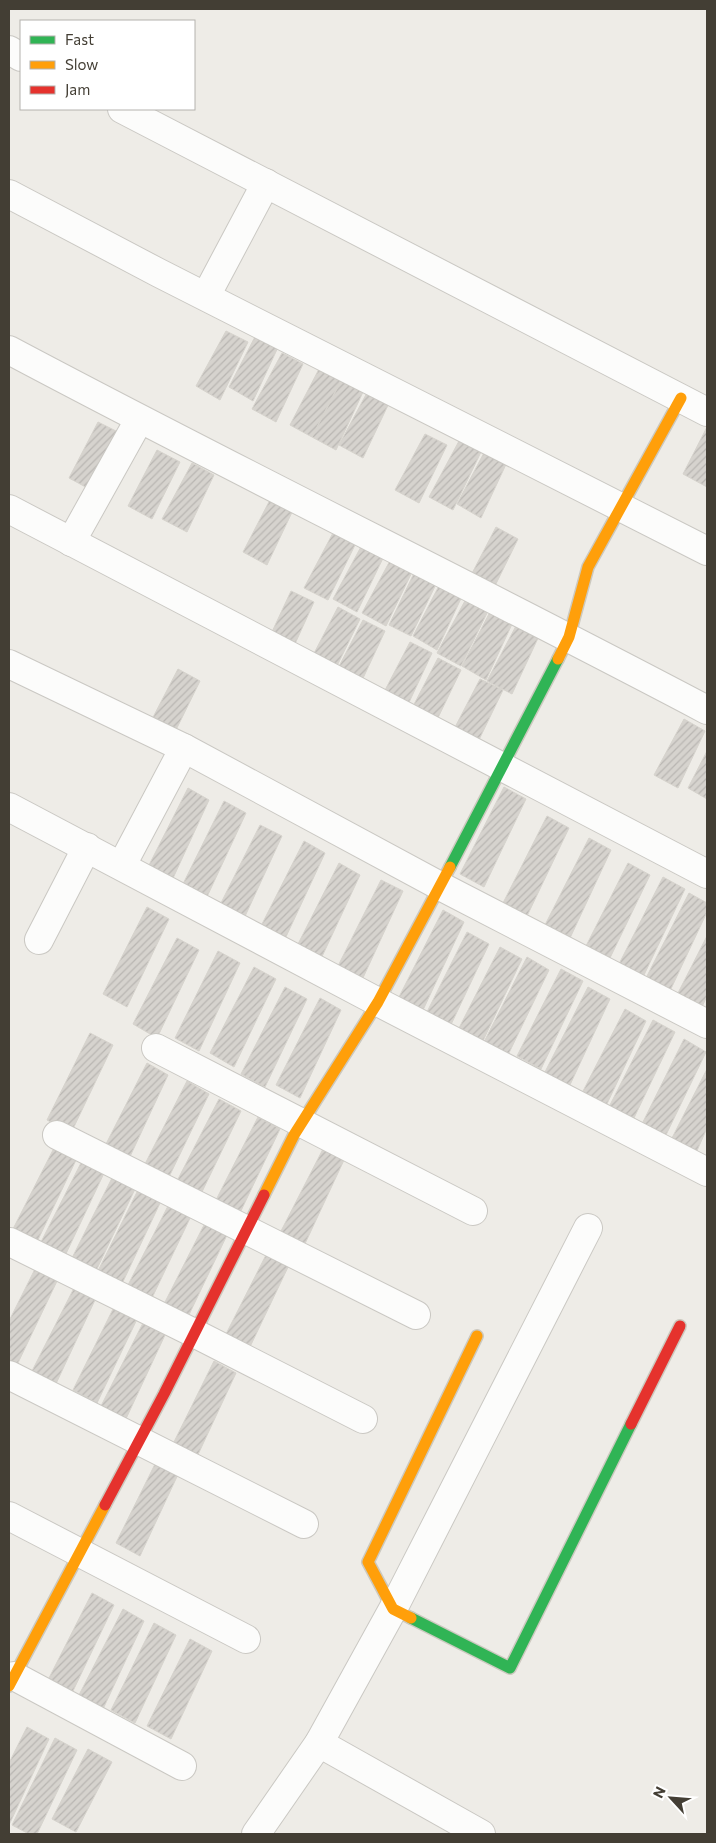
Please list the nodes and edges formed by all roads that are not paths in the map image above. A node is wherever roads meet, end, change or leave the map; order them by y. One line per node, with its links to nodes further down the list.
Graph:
1 (9, 50): 2 (street)
2 (20, 56)
3 (124, 110): 4 (street)
4 (266, 184): 6 (street); 8 (street)
5 (9, 194): 6 (street)
6 (206, 296): 11 (street)
7 (9, 350): 10 (street)
8 (681, 398): 9 (street); 11 (street)
9 (707, 412)
10 (139, 420): 13 (street); 15 (street)
11 (621, 506): 14 (street); 15 (street)
12 (9, 510): 13 (street)
13 (71, 542): 19 (street)
14 (707, 550)
15 (569, 637): 17 (street); 19 (street)
16 (9, 664): 18 (street)
17 (707, 710)
18 (184, 748): 22 (street); 24 (street)
19 (502, 768): 23 (street); 24 (street)
20 (9, 807): 21 (street)
21 (87, 846): 22 (street); 25 (street)
22 (122, 865): 26 (street)
23 (707, 874)
24 (440, 886): 26 (street); 27 (street)
25 (39, 940)
26 (378, 1002): 29 (street); 31 (street)
27 (707, 1024)
28 (156, 1048): 29 (street)
29 (301, 1124): 32 (street); 34 (street)
30 (57, 1135): 34 (street)
31 (707, 1172)
32 (473, 1211)
33 (588, 1228): 46 (street)
34 (246, 1229): 36 (street); 38 (street)
35 (10, 1242): 38 (street)
36 (416, 1315)
37 (680, 1326): 46 (street)
38 (194, 1333): 41 (street); 42 (street)
39 (477, 1336): 46 (street)
40 (9, 1375): 42 (street)
41 (363, 1419)
42 (139, 1440): 44 (street); 45 (street)
43 (9, 1516): 45 (street)
44 (304, 1524)
45 (79, 1553): 47 (street); 48 (street)
46 (393, 1609): 49 (street)
47 (246, 1639)
48 (10, 1683): 50 (street)
49 (319, 1743): 51 (street); 52 (street)
50 (182, 1766)
51 (256, 1834)
52 (481, 1834)

